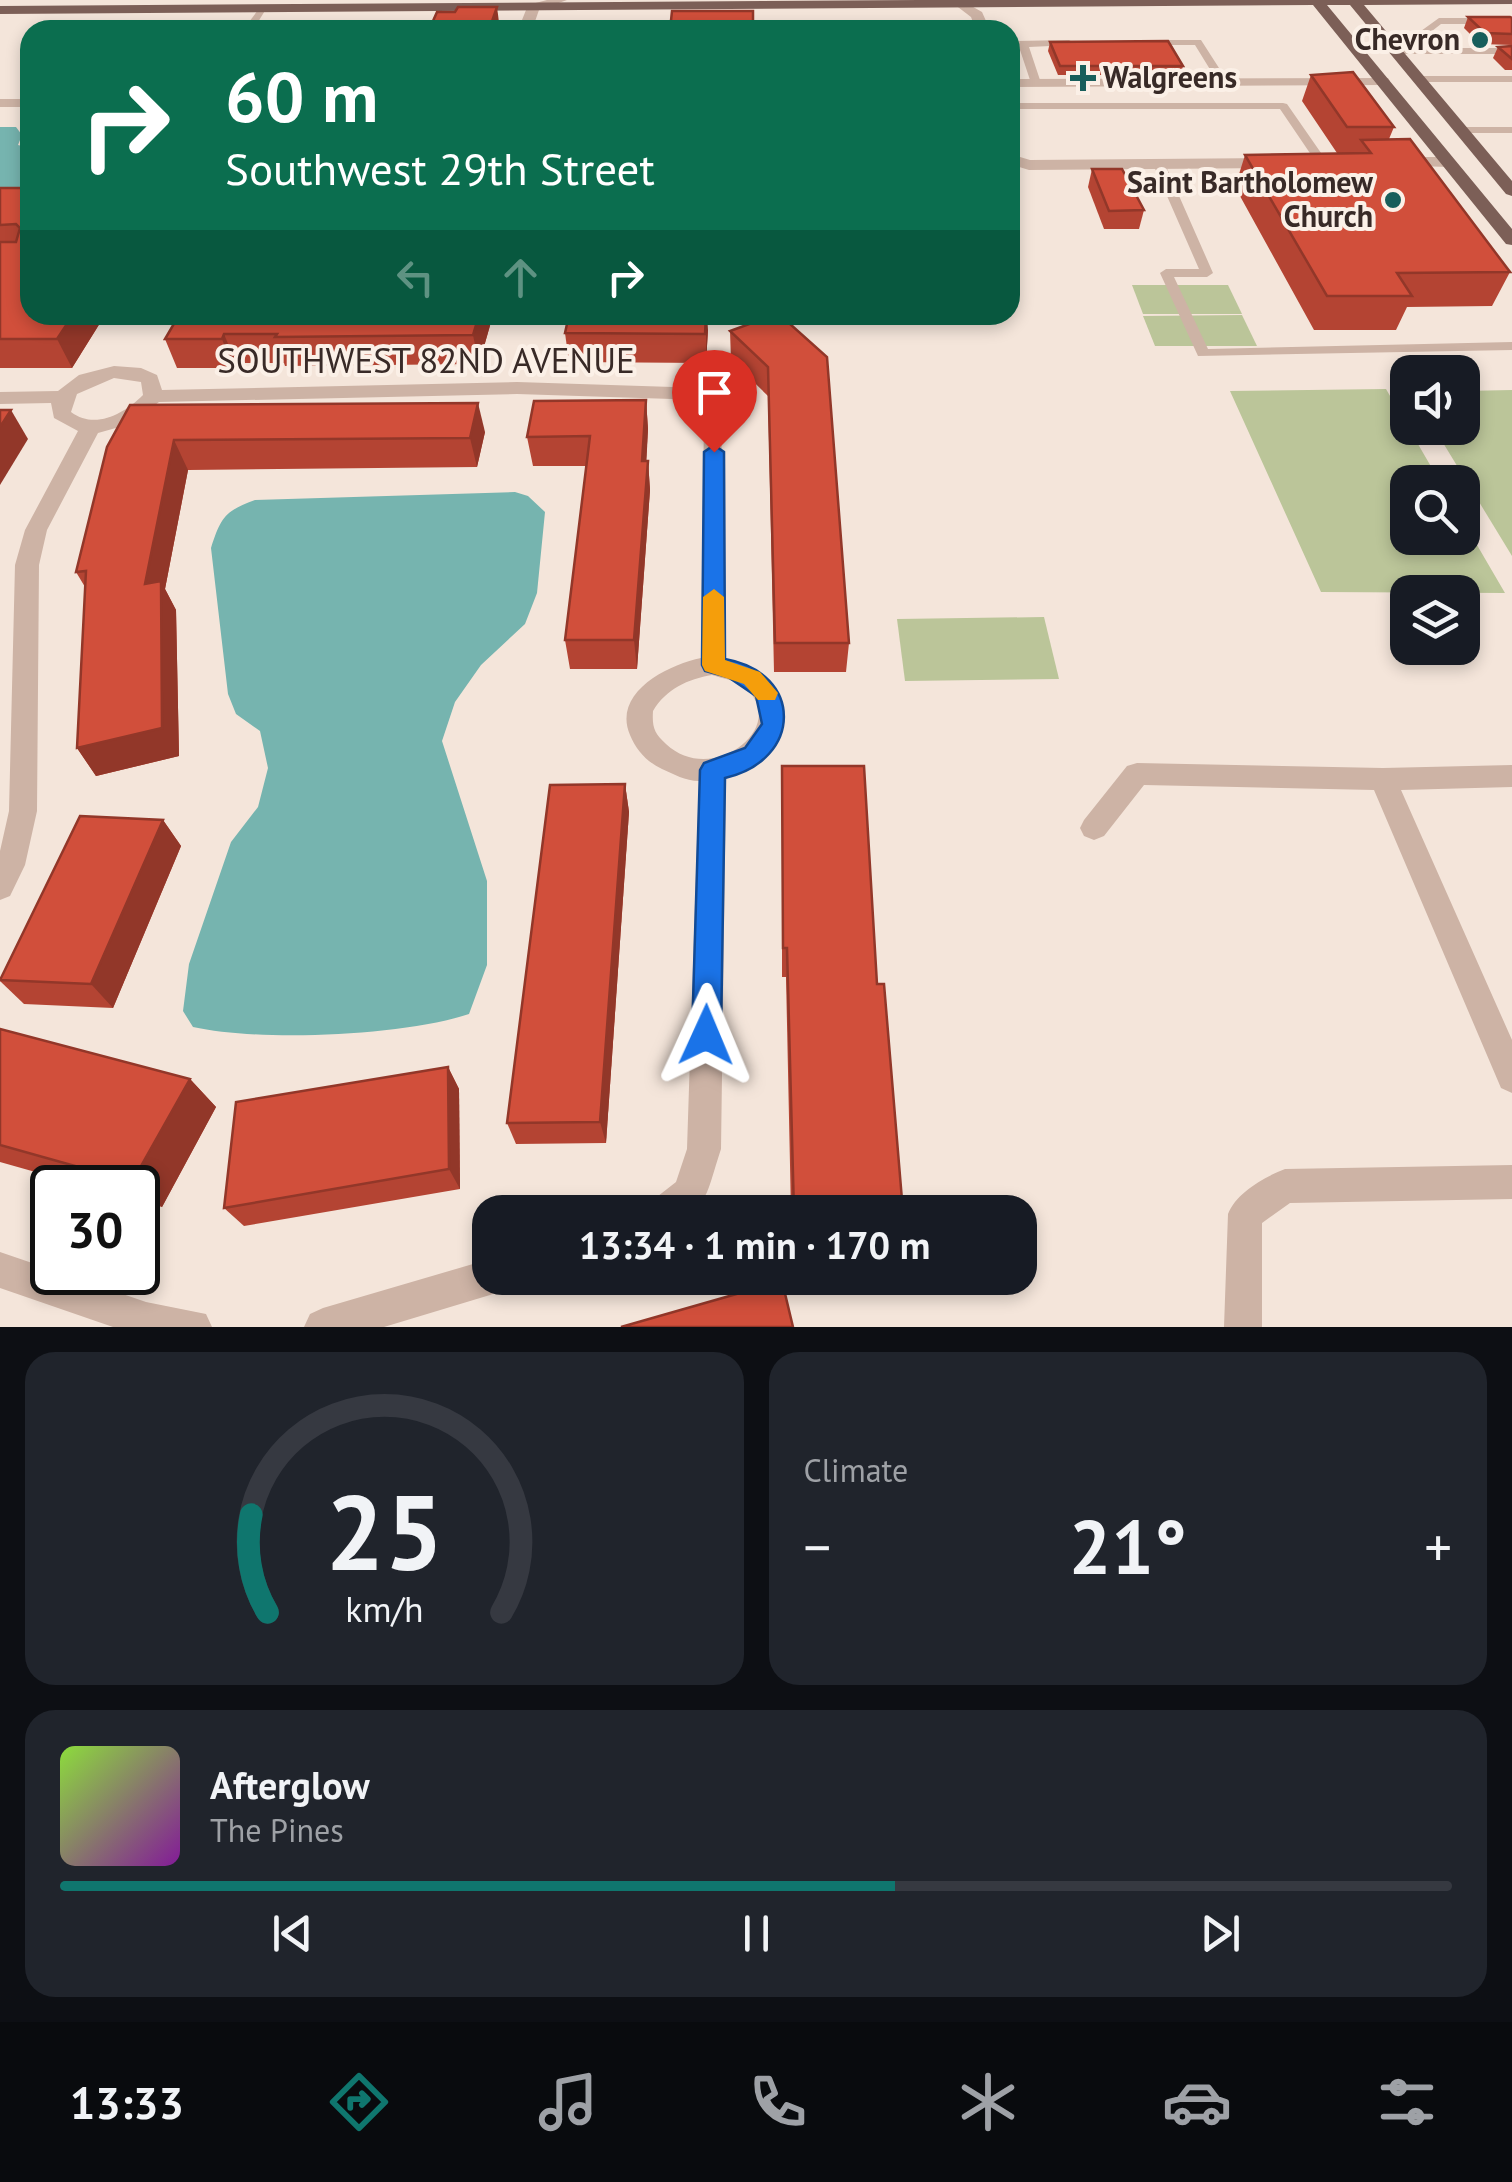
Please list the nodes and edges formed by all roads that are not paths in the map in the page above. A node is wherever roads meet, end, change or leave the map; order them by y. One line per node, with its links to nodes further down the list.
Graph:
1 (500, 0): 7 (main road)
2 (1512, 0): 5 (main road)
3 (1316, 1): 4 (main road); 6 (main road); 25 (main road)
4 (1354, 1): 5 (main road); 21 (main road)
5 (1463, 1): 16 (lane)
6 (962, 4): 10 (main road); 14 (street)
7 (466, 8): 8 (main road); 9 (main road)
8 (533, 8): 10 (main road); 13 (street)
9 (262, 9): 11 (main road); 12 (lane)
10 (555, 9)
11 (0, 10)
12 (255, 20)
13 (529, 20)
14 (979, 20)
15 (1512, 20): 16 (lane)
16 (1482, 22): 22 (lane)
17 (1075, 43): 19 (lane)
18 (1128, 43): 26 (lane)
19 (1023, 44): 28 (lane)
20 (1508, 50): 22 (lane)
21 (1396, 51): 22 (lane); 24 (main road)
22 (1445, 51)
23 (1512, 78): 24 (lane)
24 (1418, 79): 30 (main road)
25 (1383, 81): 26 (street); 34 (main road)
26 (1223, 82): 28 (street)
27 (1020, 83): 28 (street)
28 (1036, 83)
29 (1020, 106): 32 (lane)
30 (1462, 130): 31 (lane); 37 (main road)
31 (1510, 131)
32 (1328, 162): 36 (street)
33 (1368, 162): 34 (street)
34 (1448, 162): 37 (main road); 38 (main road)
35 (1020, 163): 36 (street)
36 (1159, 164): 39 (lane)
37 (1508, 186)
38 (1512, 240)
39 (1512, 346)
40 (153, 396): 41 (street); 43 (street, SOUTHWEST 82ND AVENUE); 44 (street, SOUTHWEST 82ND AVENUE)
41 (63, 397): 42 (street); 43 (street)
42 (0, 398)
43 (92, 426): 49 (street)
44 (713, 665): 45 (street); 45 (street)
45 (712, 770): 52 (street)
46 (1512, 776): 47 (street)
47 (1384, 779): 48 (street); 50 (street)
48 (1094, 828)
49 (0, 887)
50 (1512, 1077)
51 (1512, 1182): 57 (street)
52 (681, 1195)
53 (0, 1270): 55 (street)
54 (472, 1282): 56 (street)
55 (193, 1327)
56 (324, 1327)
57 (1244, 1327)

